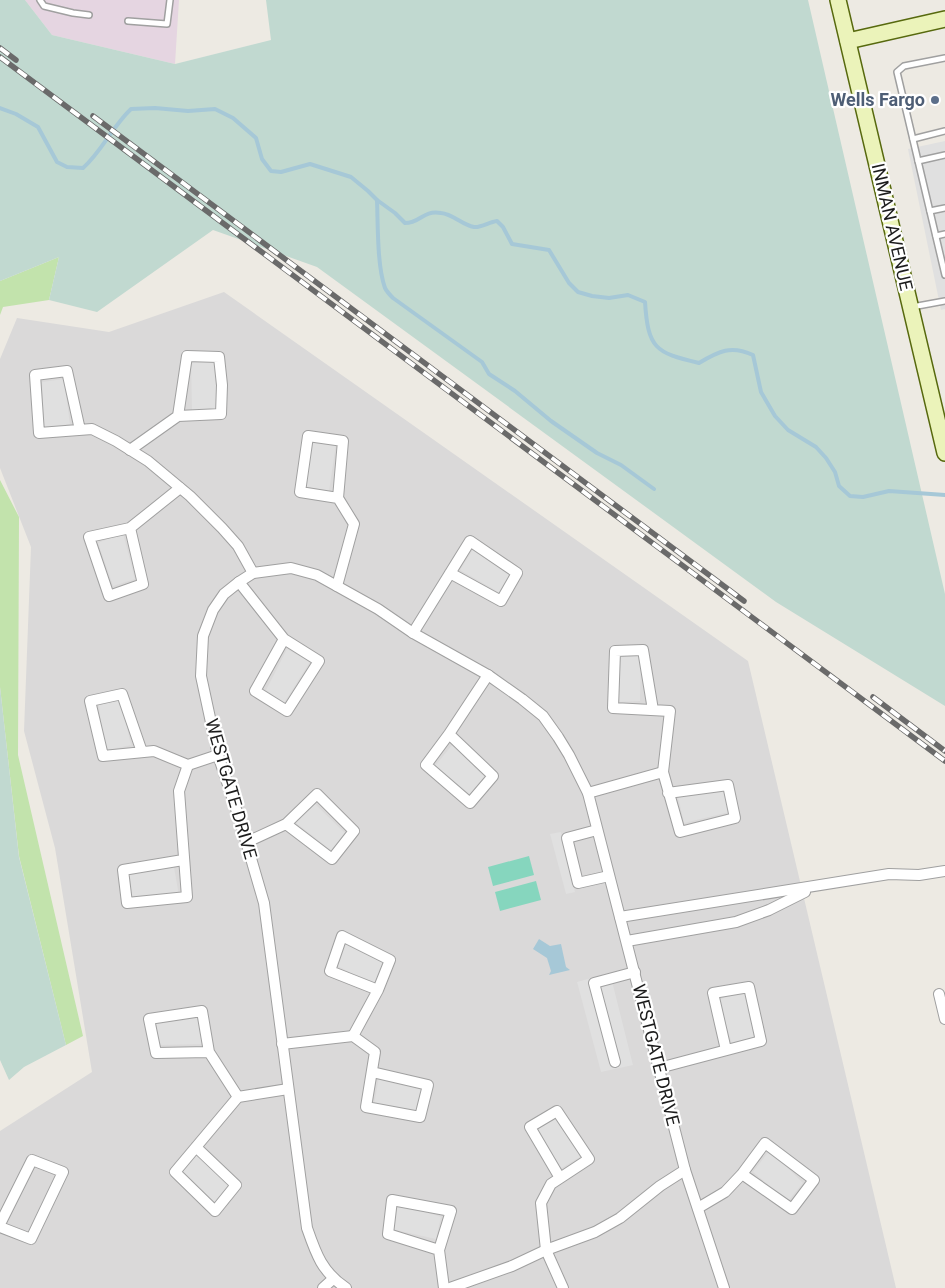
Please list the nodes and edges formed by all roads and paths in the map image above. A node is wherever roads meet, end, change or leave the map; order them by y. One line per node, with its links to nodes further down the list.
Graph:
1 (40, 0): 4 (lane)
2 (170, 0): 6 (lane)
3 (838, 0): 7 (main road, INMAN AVENUE)
4 (89, 15)
5 (945, 19): 7 (main road)
6 (128, 21)
7 (848, 41): 19 (main road, INMAN AVENUE)
8 (945, 58): 10 (lane)
9 (945, 131): 10 (lane)
10 (913, 139): 12 (lane)
11 (945, 154): 12 (lane)
12 (918, 160): 14 (lane)
13 (945, 208): 14 (lane)
14 (930, 211): 16 (lane)
15 (945, 234): 16 (lane)
16 (936, 236): 17 (lane)
17 (945, 275)
18 (945, 301): 19 (lane)
19 (912, 308): 23 (main road, INMAN AVENUE)
20 (178, 416): 20 (street); 22 (street)
21 (80, 430): 21 (street); 22 (street)
22 (130, 450): 24 (street)
23 (945, 453)
24 (180, 488): 26 (street); 27 (street)
25 (338, 498): 25 (street); 30 (street)
26 (130, 528): 26 (street)
27 (253, 573): 29 (street, WESTGATE DRIVE); 30 (street, WESTGATE DRIVE)
28 (450, 573): 28 (street); 31 (street)
29 (239, 582): 32 (street); 37 (street, WESTGATE DRIVE)
30 (337, 586): 31 (street, WESTGATE DRIVE)
31 (413, 633): 33 (street, WESTGATE DRIVE)
32 (284, 639): 32 (street)
33 (488, 676): 35 (street); 40 (street, WESTGATE DRIVE)
34 (653, 710): 34 (street); 39 (street)
35 (449, 734): 35 (street)
36 (142, 752): 36 (street); 38 (street)
37 (218, 755): 38 (street); 44 (street, WESTGATE DRIVE)
38 (188, 764): 45 (street)
39 (663, 772): 40 (street); 41 (street)
40 (588, 793): 43 (street, WESTGATE DRIVE)
41 (668, 793): 41 (street)
42 (286, 824): 42 (street); 44 (street)
43 (597, 830): 47 (street, WESTGATE DRIVE); 47 (street)
44 (247, 842): 56 (street, WESTGATE DRIVE)
45 (184, 860): 45 (street)
46 (945, 872): 48 (street)
47 (609, 876): 49 (street, WESTGATE DRIVE)
48 (816, 887): 49 (street); 50 (street)
49 (620, 917): 50 (street, WESTGATE DRIVE)
50 (627, 941): 51 (street, WESTGATE DRIVE)
51 (634, 972): 59 (street); 60 (street, WESTGATE DRIVE)
52 (378, 990): 52 (street); 55 (street)
53 (939, 994): 54 (street)
54 (945, 1019)
55 (353, 1036): 56 (street); 61 (street)
56 (282, 1044): 62 (street, WESTGATE DRIVE)
57 (726, 1050): 57 (street); 60 (street)
58 (209, 1052): 58 (street); 63 (street)
59 (615, 1062)
60 (659, 1068): 65 (street, WESTGATE DRIVE)
61 (372, 1072): 61 (street)
62 (288, 1089): 63 (street); 72 (street, WESTGATE DRIVE)
63 (238, 1097): 64 (street)
64 (196, 1147): 64 (street)
65 (685, 1170): 68 (street, WESTGATE DRIVE); 71 (street)
66 (742, 1174): 66 (street); 68 (street)
67 (560, 1178): 67 (street); 71 (street)
68 (698, 1208): 78 (street, WESTGATE DRIVE)
69 (0, 1226): 69 (street)
70 (439, 1250): 70 (street); 75 (street)
71 (546, 1250): 76 (street); 77 (street)
72 (333, 1279): 73 (street); 74 (street, WESTGATE DRIVE)
73 (323, 1288)
74 (346, 1288)
75 (444, 1288)
76 (450, 1288)
77 (564, 1288)
78 (724, 1288)

